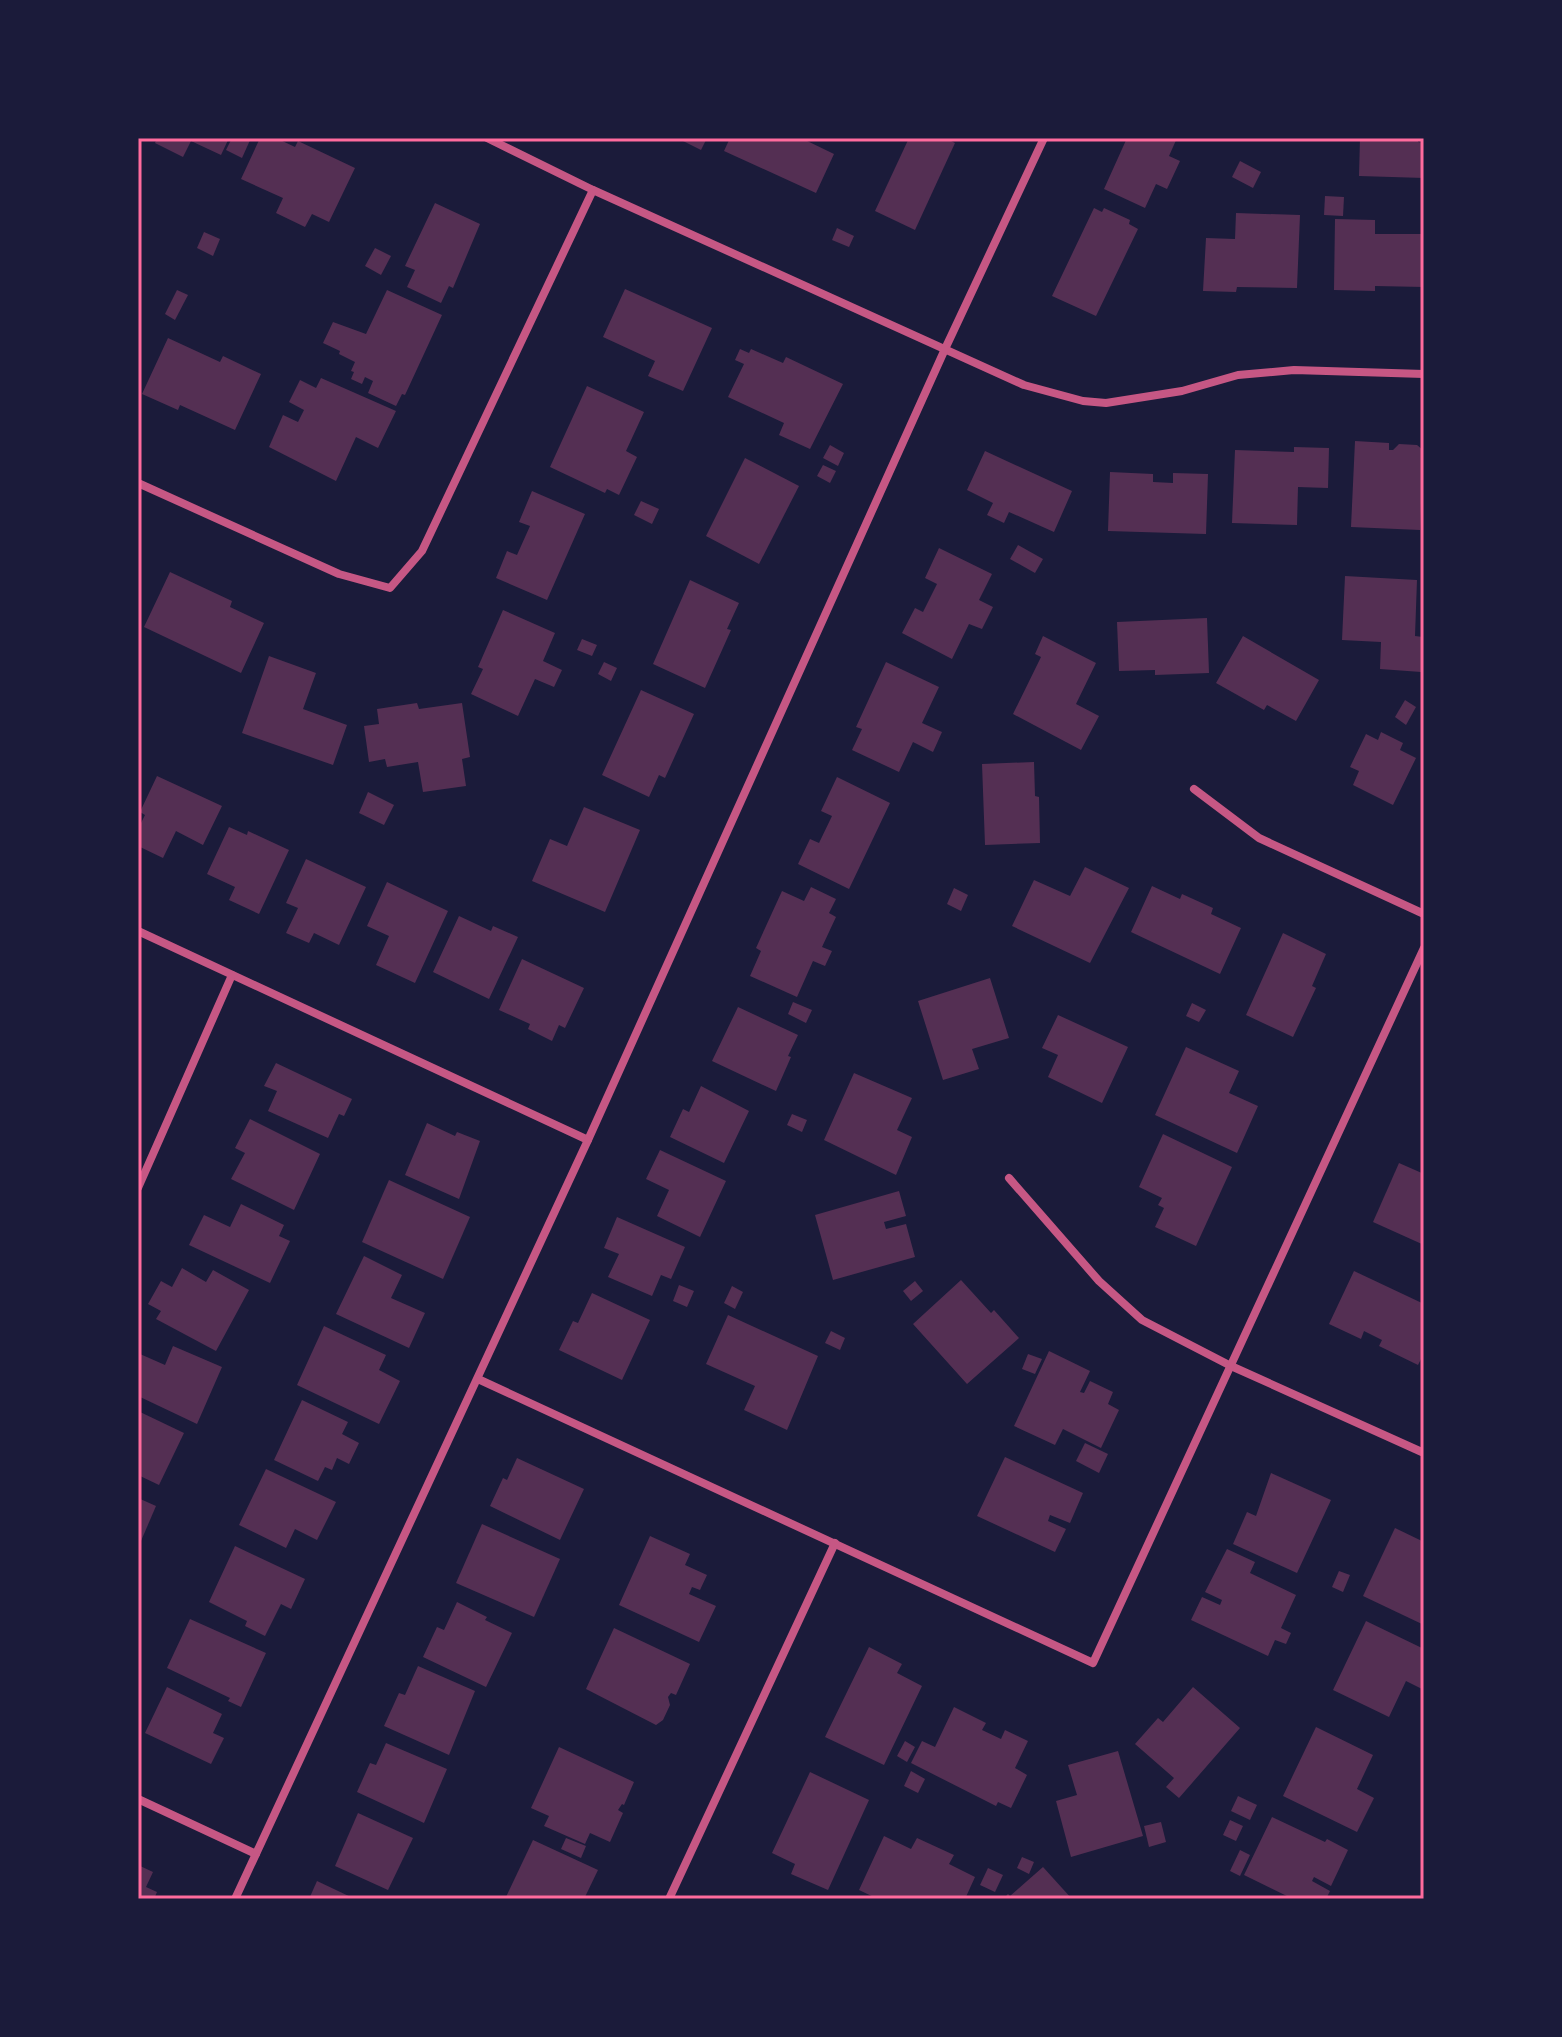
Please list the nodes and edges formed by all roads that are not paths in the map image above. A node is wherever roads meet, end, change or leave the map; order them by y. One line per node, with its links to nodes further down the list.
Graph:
1 (487, 138): 3 (street)
2 (1044, 138): 4 (street)
3 (593, 190): 4 (street); 6 (street)
4 (945, 349): 5 (street); 12 (street)
5 (1424, 374)
6 (138, 483)
7 (1194, 789): 8 (street)
8 (1424, 914)
9 (138, 931): 11 (street)
10 (1424, 948): 15 (street)
11 (232, 975): 12 (street); 14 (street)
12 (588, 1140): 16 (street)
13 (1009, 1178): 15 (street)
14 (138, 1188)
15 (1231, 1366): 17 (street); 18 (street)
16 (478, 1379): 18 (street); 20 (street)
17 (1424, 1453)
18 (835, 1543): 22 (street)
19 (138, 1799): 20 (street)
20 (256, 1854): 21 (street)
21 (235, 1899)
22 (669, 1899)

